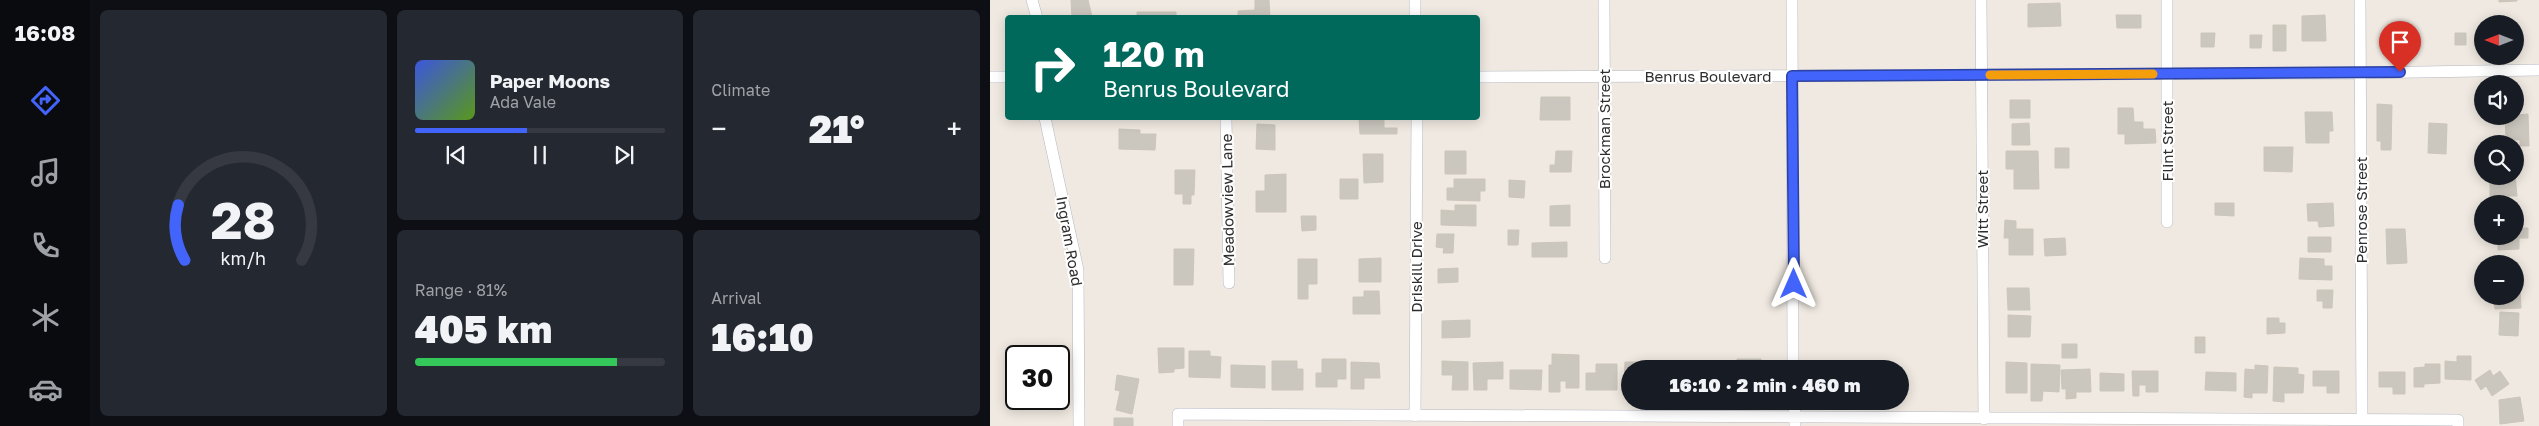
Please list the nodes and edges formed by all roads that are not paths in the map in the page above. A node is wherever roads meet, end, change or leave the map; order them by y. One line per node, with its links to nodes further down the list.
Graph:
1 (1032, 0): 8 (street)
2 (1415, 0): 9 (street)
3 (1604, 0): 18 (street, Brockman Street)
4 (1792, 0): 14 (street)
5 (1982, 0): 13 (street, Witt Street)
6 (2166, 0): 12 (street, Flint Street)
7 (2360, 0): 11 (street, Penrose Street)
8 (1036, 15)
9 (1415, 15)
10 (2539, 70): 11 (street, Benrus Boulevard)
11 (2361, 73): 12 (street, Benrus Boulevard); 31 (street, Penrose Street)
12 (2167, 74): 13 (street, Benrus Boulevard); 22 (street, Flint Street)
13 (1982, 75): 14 (street, Benrus Boulevard); 27 (street, Witt Street)
14 (1792, 76): 18 (street, Benrus Boulevard); 25 (street)
15 (990, 77): 16 (street)
16 (1005, 77)
17 (1480, 77): 18 (street, Benrus Boulevard)
18 (1604, 77): 23 (street, Brockman Street)
19 (1045, 120): 37 (street, Ingram Road)
20 (1226, 120): 24 (street, Meadowview Lane)
21 (1417, 120): 26 (street, Driskill Drive)
22 (2167, 222)
23 (1605, 258)
24 (1229, 283)
25 (1793, 360)
26 (1415, 416): 28 (street); 29 (street)
27 (1984, 419): 33 (street); 34 (street)
28 (1337, 420): 38 (street)
29 (1488, 420): 30 (street)
30 (1644, 420): 32 (street)
31 (2362, 420): 35 (street); 36 (street)
32 (1795, 422): 33 (street)
33 (1953, 422)
34 (2109, 423): 35 (street)
35 (2292, 423)
36 (2458, 423)
37 (1079, 426)
38 (1178, 426)

